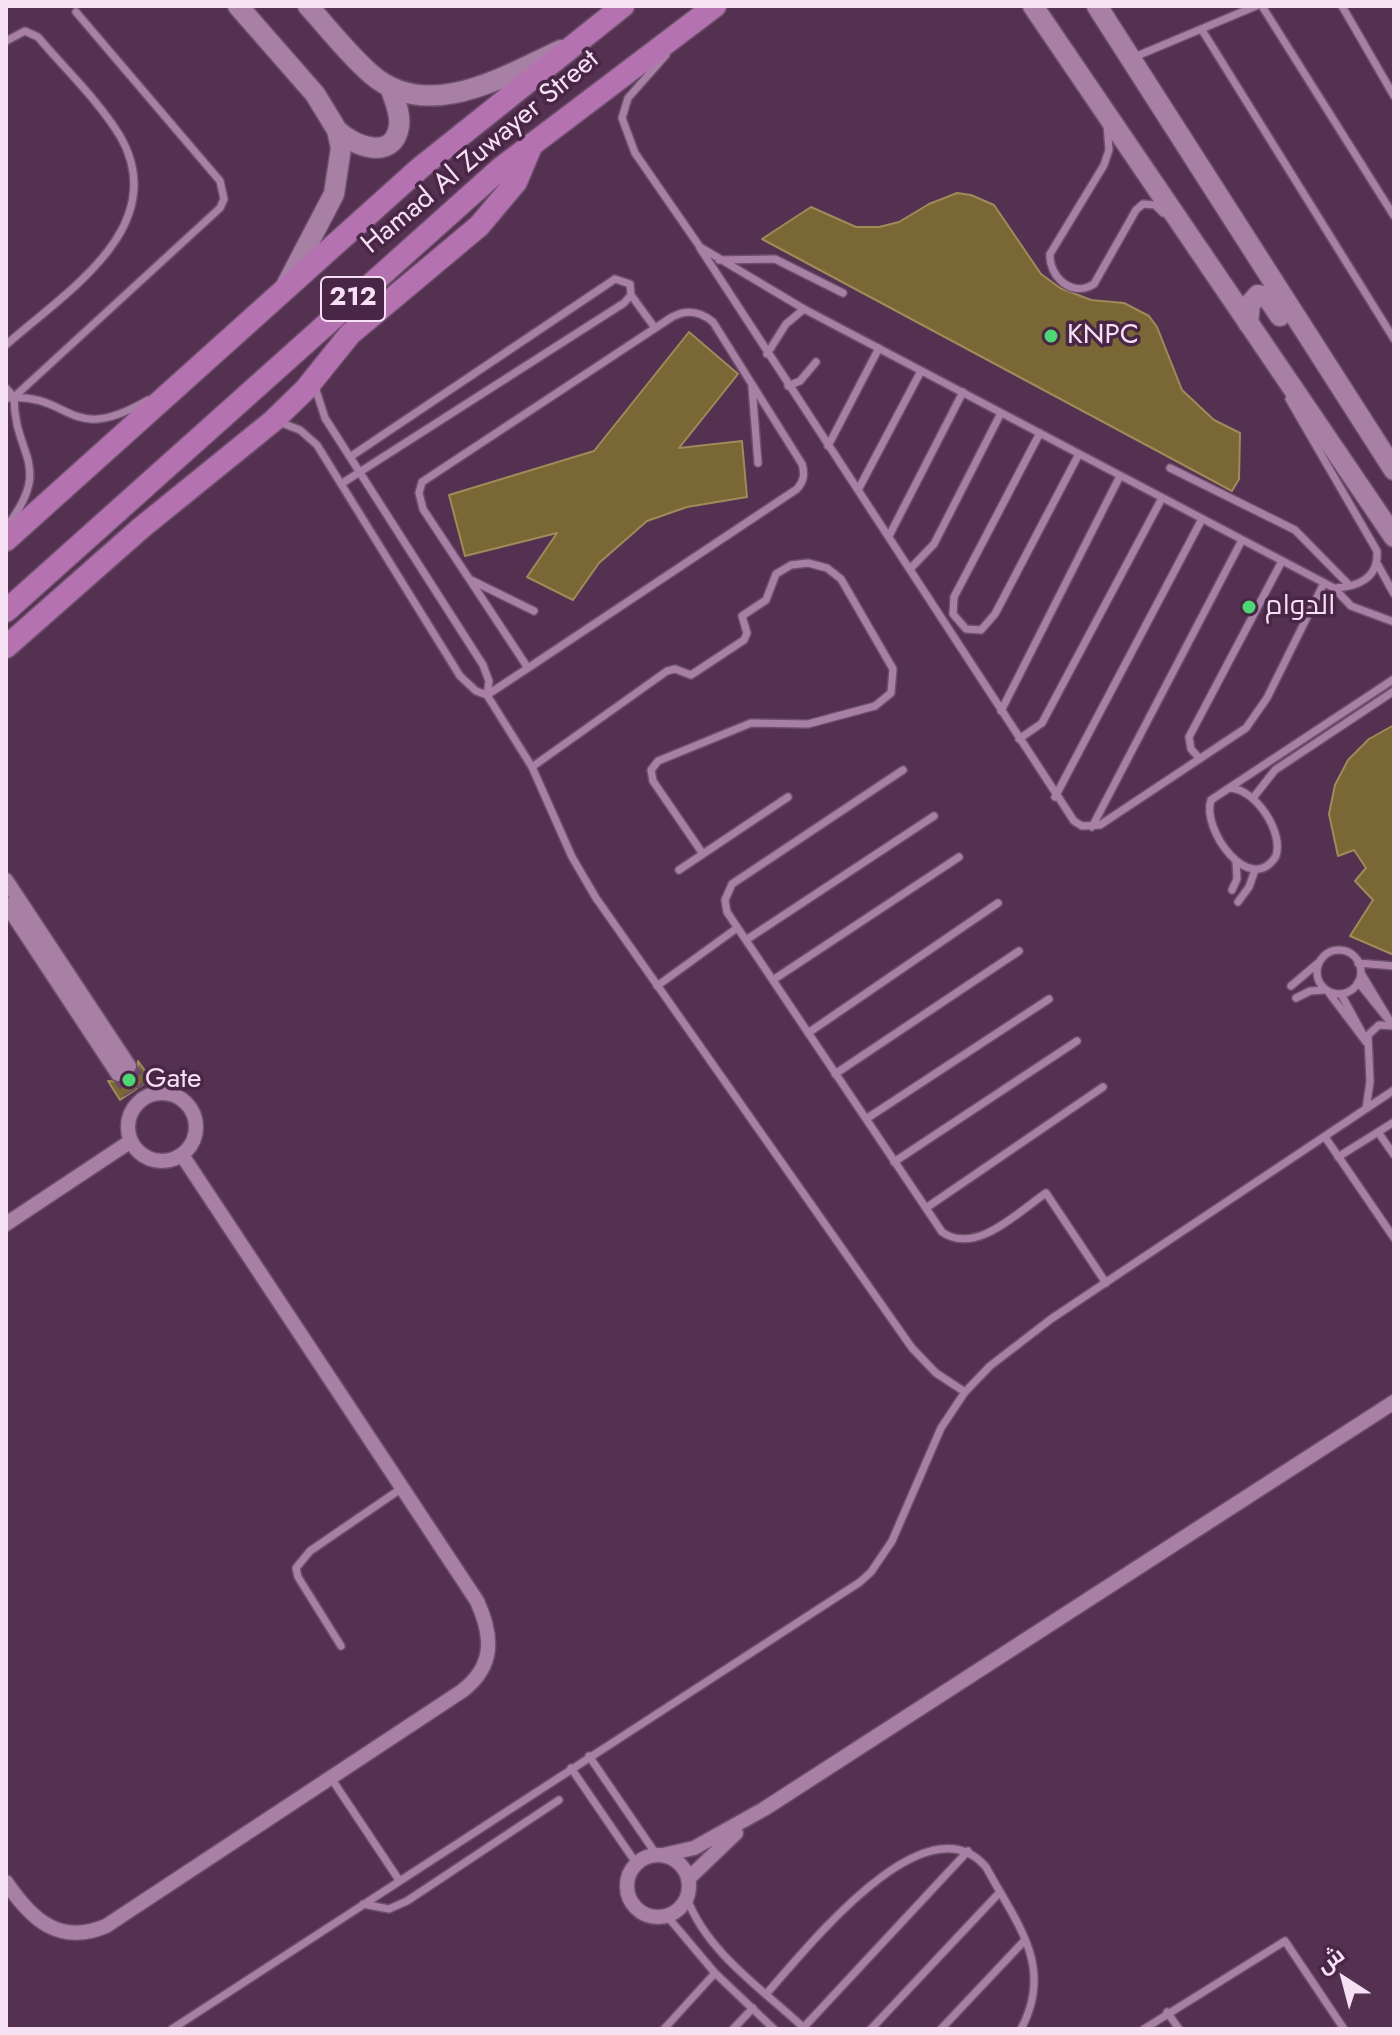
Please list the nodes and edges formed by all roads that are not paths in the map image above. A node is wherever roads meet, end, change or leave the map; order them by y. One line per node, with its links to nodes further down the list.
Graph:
1 (238, 6): 17 (main road)
2 (308, 6): 14 (main road)
3 (623, 6): 12 (main road, Hamad Al Zuwayer Street / 212)
4 (715, 6): 18 (main road, Hamad Al Zuwayer Street / 212); 20 (lane)
5 (1033, 6): 16 (main road)
6 (1097, 6): 13 (main road)
7 (1259, 6): 10 (lane); 19 (lane)
8 (1342, 6): 15 (lane)
9 (76, 12): 42 (lane)
10 (1202, 30): 13 (lane); 29 (lane)
11 (6, 41): 31 (lane)
12 (575, 43): 14 (main road); 23 (main road, Hamad Al Zuwayer Street / 212)
13 (1130, 59): 46 (main road)
14 (390, 87): 17 (main road)
15 (1394, 96)
16 (1105, 111): 22 (main road); 22 (lane)
17 (337, 130): 23 (main road)
18 (532, 144): 37 (main road); 72 (main road, Hamad Al Zuwayer Street / 212)
19 (1394, 216)
20 (700, 247): 21 (lane); 33 (lane)
21 (719, 260): 24 (lane); 26 (lane)
22 (1209, 265): 27 (main road)
23 (286, 287): 36 (main road, Hamad Al Zuwayer Street / 212)
24 (843, 293)
25 (631, 295): 28 (lane); 49 (lane); 53 (lane)
26 (804, 309): 32 (lane); 33 (lane)
27 (1248, 323): 30 (main road); 46 (main road)
28 (655, 328): 38 (lane); 67 (lane)
29 (1394, 339)
30 (1263, 344): 61 (main road); 65 (lane)
31 (6, 345)
32 (879, 348): 35 (lane); 47 (lane)
33 (767, 354): 39 (lane)
34 (816, 362): 39 (lane)
35 (921, 371): 41 (lane); 56 (lane)
36 (184, 379): 42 (lane); 62 (main road, Hamad Al Zuwayer Street / 212)
37 (314, 379): 44 (main road); 49 (lane)
38 (752, 384): 50 (lane); 76 (lane)
39 (788, 386): 47 (lane)
40 (6, 388): 42 (lane)
41 (963, 392): 43 (lane); 60 (lane)
42 (10, 398): 59 (lane)
43 (1001, 413): 45 (lane); 66 (lane)
44 (273, 421): 55 (lane); 75 (main road)
45 (1040, 433): 48 (lane); 48 (lane)
46 (1372, 437): 52 (main road)
47 (828, 446): 56 (lane)
48 (1079, 454): 54 (lane)
49 (350, 457): 53 (lane)
50 (758, 463)
51 (1170, 468): 69 (lane)
52 (1394, 470)
53 (359, 472): 55 (lane); 79 (lane)
54 (1120, 476): 57 (lane); 80 (lane)
55 (341, 484): 79 (lane)
56 (858, 490): 60 (lane)
57 (1162, 498): 58 (lane); 81 (lane)
58 (1202, 519): 63 (lane); 87 (lane)
59 (6, 528)
60 (889, 536): 66 (lane)
61 (1394, 537)
62 (6, 540)
63 (1242, 540): 64 (lane); 90 (lane)
64 (1282, 561): 68 (lane); 82 (lane)
65 (1377, 563): 69 (lane); 71 (lane)
66 (910, 569): 80 (lane)
67 (469, 579): 73 (lane); 76 (lane)
68 (1324, 583): 70 (lane); 82 (lane)
69 (1351, 586): 70 (lane)
70 (1334, 588): 74 (lane)
71 (1394, 594)
72 (6, 611)
73 (534, 611)
74 (1394, 622)
75 (6, 647)
76 (528, 668): 79 (lane)
77 (1394, 679): 85 (lane)
78 (1394, 691): 88 (lane)
79 (487, 695): 83 (lane)
80 (1001, 711): 81 (lane)
81 (1019, 739): 87 (lane)
82 (1200, 759): 90 (lane)
83 (532, 767): 91 (lane); 109 (lane)
84 (903, 770): 101 (lane)
85 (1229, 788): 88 (lane); 93 (lane)
86 (788, 797): 91 (lane)
87 (1055, 797): 90 (lane)
88 (1253, 798): 95 (lane)
89 (934, 816): 102 (lane)
90 (1092, 827)
91 (703, 854): 94 (lane)
92 (959, 857): 107 (lane)
93 (1236, 862): 95 (lane); 97 (lane)
94 (679, 870)
95 (1255, 870): 98 (lane)
96 (6, 880): 100 (street)
97 (1232, 890)
98 (1238, 902)
99 (998, 903): 116 (lane)
100 (6, 904)
101 (737, 928): 102 (lane); 109 (lane)
102 (746, 940): 107 (lane)
103 (1019, 951): 119 (lane)
104 (1320, 961): 106 (lane); 110 (lane); 111 (lane)
105 (1394, 966): 106 (lane)
106 (1359, 967): 108 (lane); 115 (lane)
107 (773, 980): 116 (lane)
108 (1358, 982): 112 (lane); 115 (lane)
109 (657, 986): 140 (lane)
110 (1291, 986)
111 (1327, 991): 112 (lane); 113 (lane); 118 (lane)
112 (1341, 994): 118 (lane)
113 (1296, 998)
114 (1049, 999): 127 (lane)
115 (1394, 1026): 118 (lane)
116 (808, 1033): 119 (lane)
117 (1077, 1041): 135 (lane)
118 (1366, 1042): 126 (lane)
119 (835, 1074): 127 (lane)
120 (143, 1085): 124 (street)
121 (1103, 1087): 136 (lane)
122 (1394, 1090): 126 (lane)
123 (130, 1093): 125 (street)
124 (156, 1093): 125 (street); 132 (street)
125 (133, 1109): 131 (street)
126 (1366, 1109): 130 (lane)
127 (866, 1119): 135 (lane)
128 (1394, 1122): 129 (lane)
129 (1378, 1132): 133 (lane); 134 (lane)
130 (1325, 1137): 134 (lane); 139 (lane)
131 (131, 1141): 132 (street); 137 (street)
132 (182, 1155): 142 (street)
133 (1394, 1155)
134 (1338, 1157): 138 (lane)
135 (894, 1162): 136 (lane)
136 (926, 1208): 139 (lane)
137 (6, 1224)
138 (1394, 1238)
139 (1106, 1283): 140 (lane)
140 (965, 1392): 144 (lane)
141 (1394, 1402): 148 (street)
142 (402, 1488): 143 (lane); 146 (street)
143 (341, 1646)
144 (589, 1756): 145 (lane); 150 (lane)
145 (571, 1768): 151 (lane); 153 (lane)
146 (331, 1778): 153 (lane); 154 (street)
147 (559, 1800): 157 (lane)
148 (764, 1809): 150 (street); 152 (street)
149 (968, 1851): 155 (lane); 161 (lane); 164 (lane)
150 (660, 1855): 151 (street); 152 (street)
151 (636, 1863): 158 (street)
152 (688, 1879): 156 (street)
153 (399, 1880): 157 (lane)
154 (6, 1882)
155 (1000, 1892): 159 (lane); 169 (lane)
156 (687, 1898): 158 (street); 161 (lane)
157 (363, 1904): 165 (lane)
158 (667, 1916): 160 (lane)
159 (1025, 1940): 170 (lane); 171 (lane)
160 (715, 1973): 162 (lane); 166 (lane)
161 (767, 1993): 164 (lane)
162 (753, 2008): 167 (lane); 168 (lane)
163 (1167, 2012): 172 (lane); 173 (lane); 174 (lane)
164 (804, 2028)
165 (172, 2029)
166 (664, 2029)
167 (733, 2029)
168 (774, 2029)
169 (871, 2029)
170 (941, 2029)
171 (1021, 2029)
172 (1144, 2029)
173 (1179, 2029)
174 (1344, 2029)

